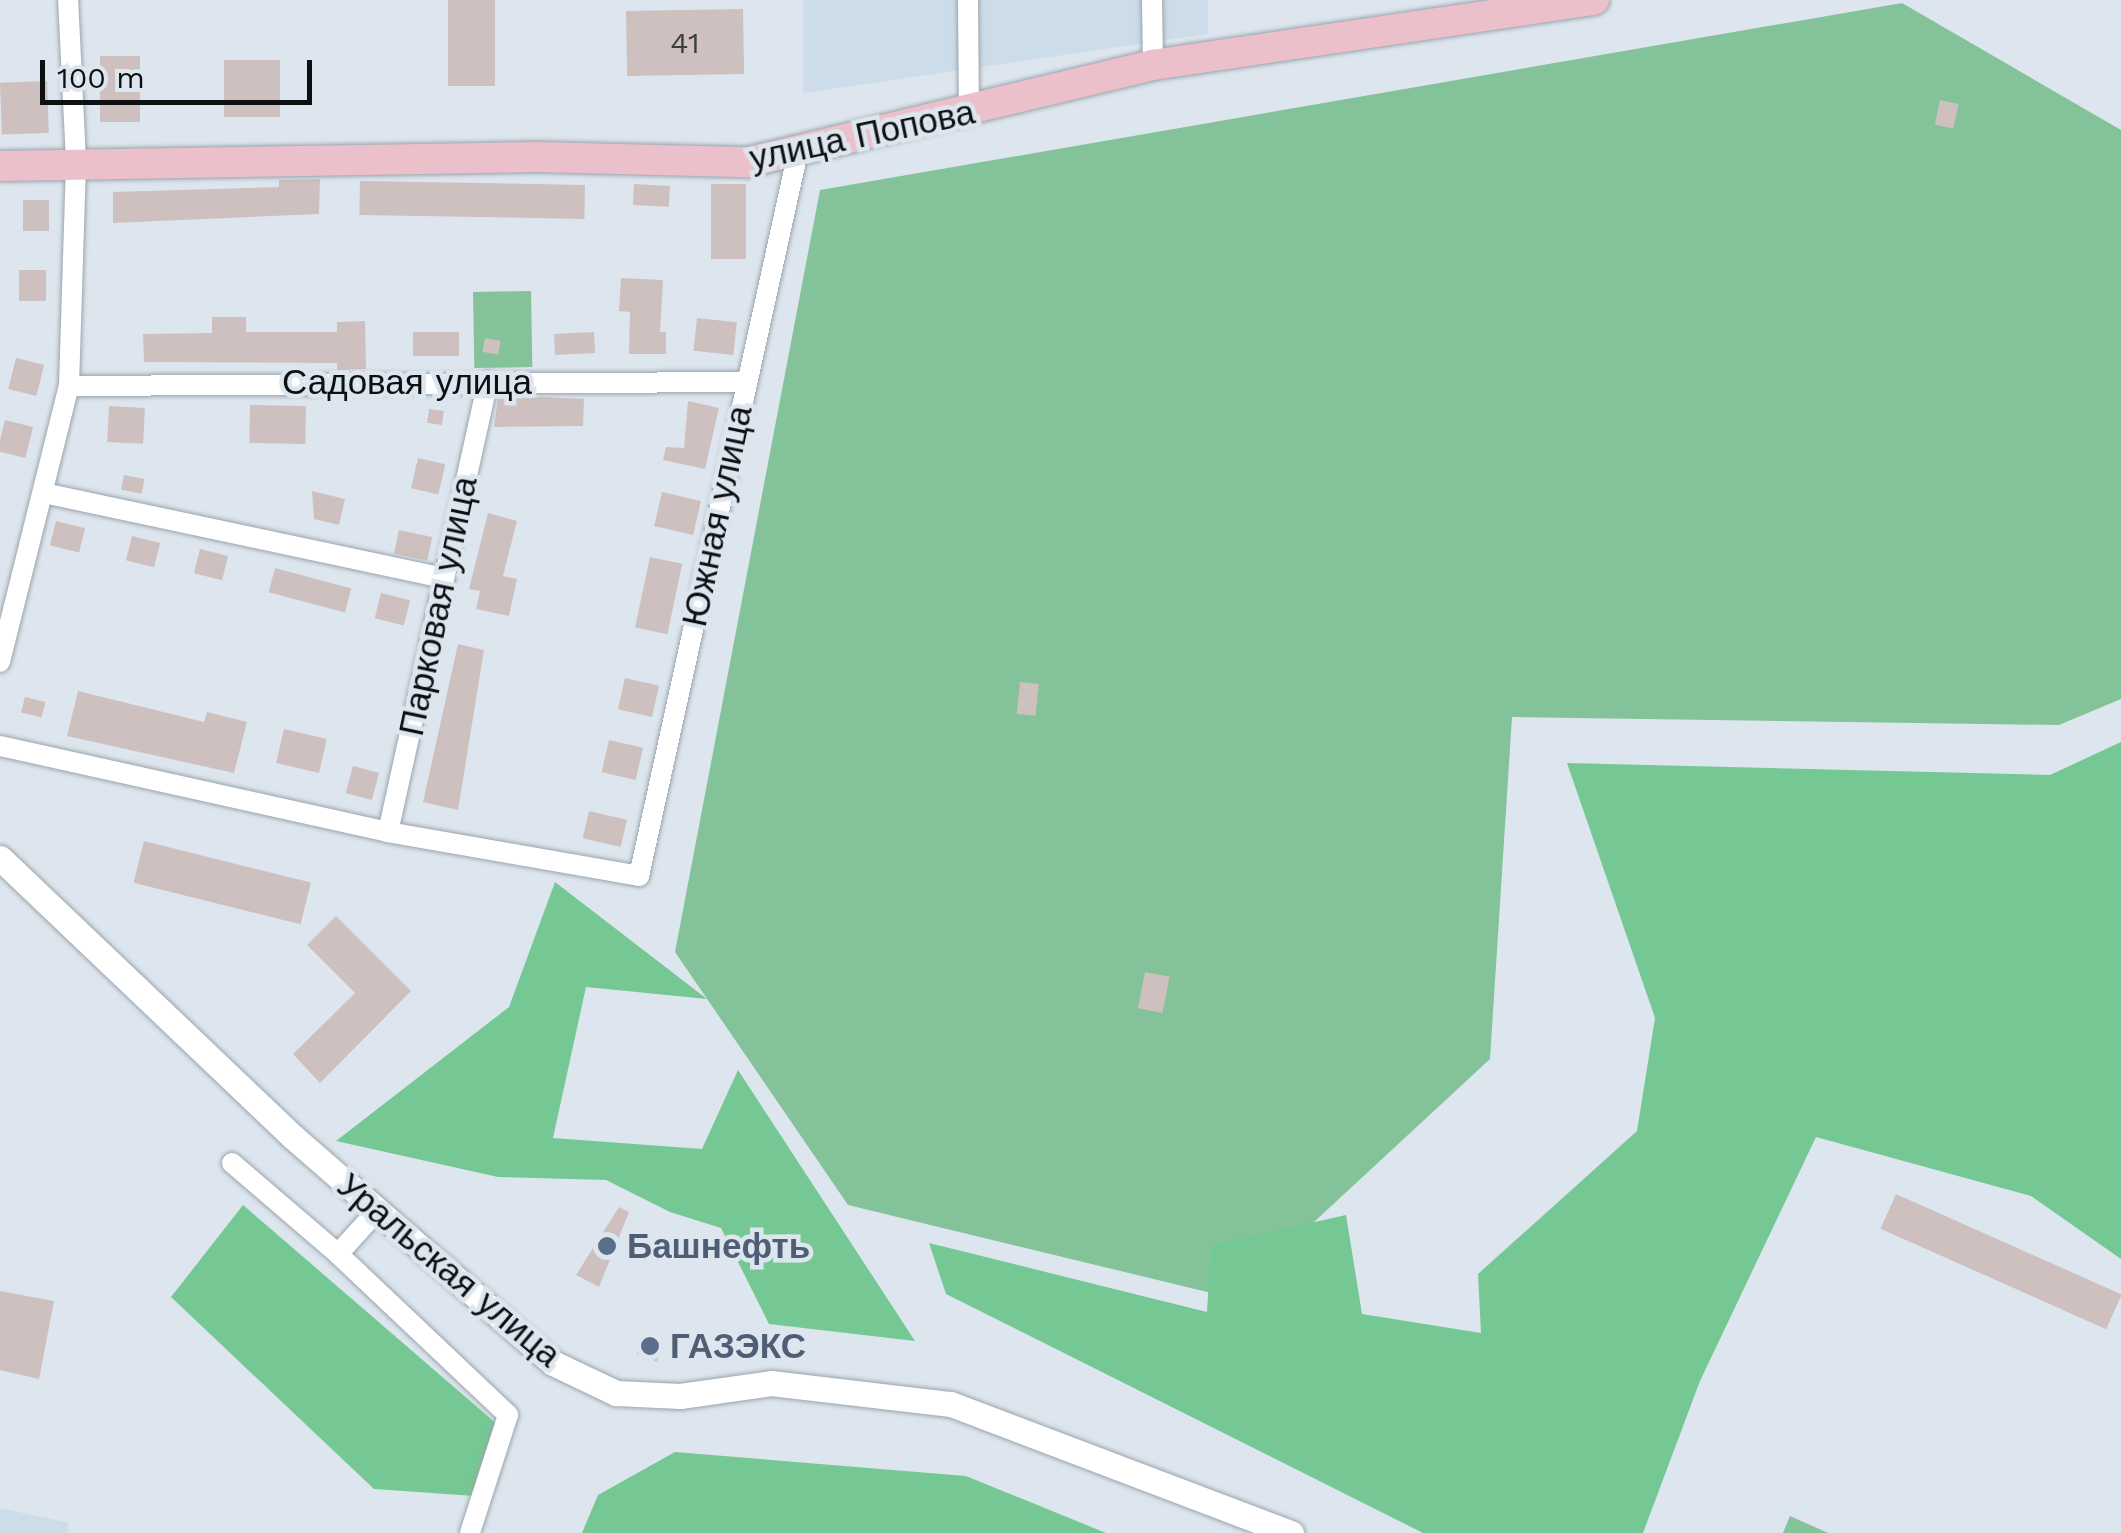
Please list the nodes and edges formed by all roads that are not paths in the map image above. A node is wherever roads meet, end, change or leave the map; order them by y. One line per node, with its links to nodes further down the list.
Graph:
1 (68, 0): 8 (street)
2 (968, 0): 6 (street)
3 (1152, 0): 5 (street)
4 (1594, 0): 5 (main road, улица Попова)
5 (1152, 66): 6 (main road, улица Попова)
6 (970, 113): 7 (main road, улица Попова)
7 (797, 156): 8 (main road, улица Попова); 11 (street, Южная улица)
8 (76, 160): 9 (main road, улица Попова); 12 (street)
9 (0, 166)
10 (488, 381): 11 (street, Садовая улица); 12 (street, Садовая улица); 14 (street, Парковая улица)
11 (745, 382): 17 (street, Южная улица)
12 (69, 386): 13 (street)
13 (44, 493): 14 (street); 15 (street)
14 (444, 578): 17 (street, Парковая улица)
15 (0, 662)
16 (0, 746): 17 (street)
17 (388, 832)
18 (0, 858): 20 (street, Уральская улица)
19 (232, 1163): 21 (street)
20 (377, 1211): 21 (street); 23 (street, Уральская улица)
21 (338, 1254): 22 (street)
22 (470, 1533)
23 (1291, 1533)

